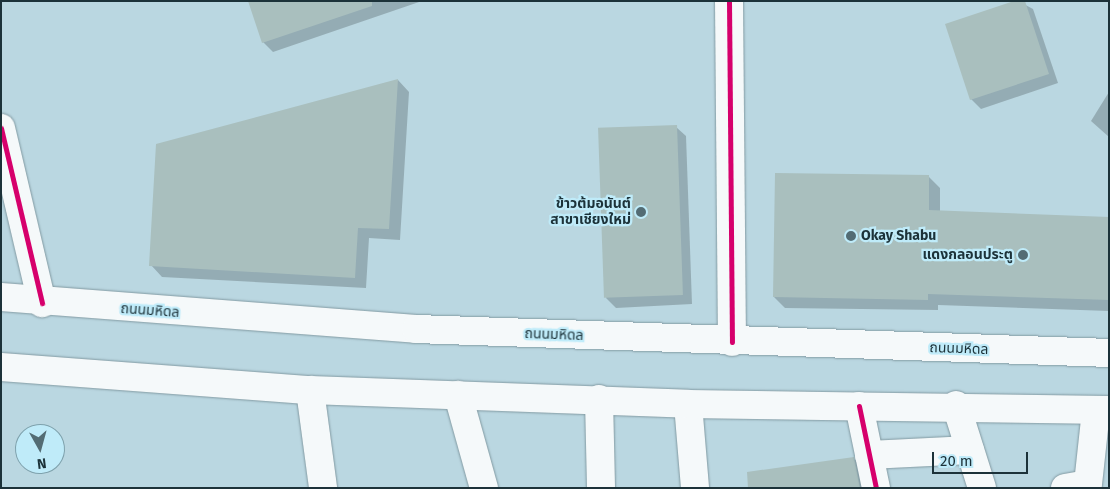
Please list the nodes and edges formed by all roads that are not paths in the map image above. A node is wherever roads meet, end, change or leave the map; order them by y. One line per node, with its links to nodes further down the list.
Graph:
1 (737, 3): 5 (main road)
2 (1, 128): 4 (main road)
3 (1, 297): 4 (main road, ถนนมหิดล)
4 (42, 303): 5 (main road, ถนนมหิดล)
5 (732, 342): 6 (main road, ถนนมหิดล)
6 (1109, 353)
7 (1, 366): 8 (main road)
8 (310, 390): 9 (main road); 18 (main road)
9 (458, 395): 10 (main road); 19 (main road)
10 (599, 400): 11 (main road); 20 (main road)
11 (688, 404): 13 (main road); 21 (main road)
12 (956, 405): 13 (main road); 14 (main road); 15 (main road)
13 (859, 406): 16 (main road)
14 (1102, 410): 17 (main road)
15 (970, 450): 16 (main road); 23 (main road)
16 (870, 455): 22 (main road)
17 (1080, 486)
18 (323, 488)
19 (484, 488)
20 (601, 488)
21 (695, 488)
22 (876, 488)
23 (982, 488)

